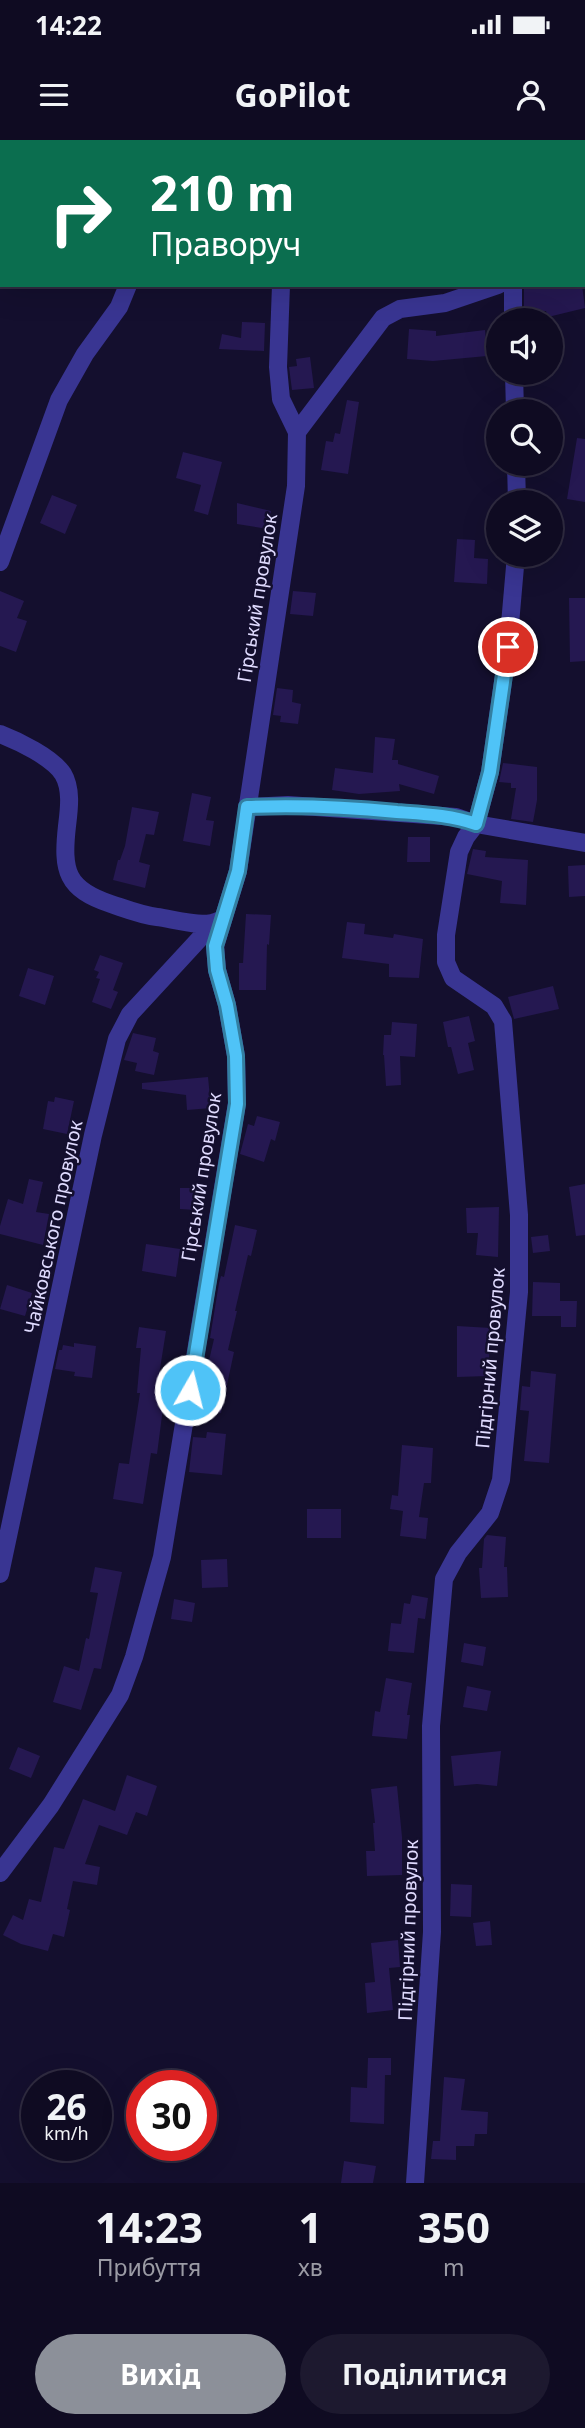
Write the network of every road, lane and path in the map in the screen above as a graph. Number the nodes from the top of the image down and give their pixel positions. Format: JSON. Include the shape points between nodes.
{"nodes":[{"id":1,"x":127,"y":287,"type":"edge"},
{"id":2,"x":281,"y":287,"type":"edge"},
{"id":3,"x":492,"y":287,"type":"edge"},
{"id":4,"x":513,"y":287,"type":"edge"},
{"id":5,"x":513,"y":308,"type":"edge"},
{"id":6,"x":297,"y":432,"type":"junction"},
{"id":7,"x":0,"y":562,"type":"edge"},
{"id":8,"x":515,"y":567,"type":"edge"},
{"id":9,"x":0,"y":734,"type":"edge"},
{"id":10,"x":247,"y":807,"type":"junction"},
{"id":11,"x":476,"y":824,"type":"junction"},
{"id":12,"x":585,"y":843,"type":"edge"},
{"id":13,"x":220,"y":920,"type":"junction"},
{"id":14,"x":0,"y":1574,"type":"edge"},
{"id":15,"x":0,"y":1873,"type":"edge"},
{"id":16,"x":415,"y":2183,"type":"edge"}],
"edges":[{"from":1,"to":7,"type":"street","via":[[59,400]]},
{"from":2,"to":6,"type":"street","name":"Гірський провулок","via":[[281,399]]},
{"from":3,"to":6,"type":"street","via":[[445,303],[400,309],[383,318]]},
{"from":4,"to":5,"type":"street"},
{"from":6,"to":10,"type":"street","name":"Гірський провулок","via":[[296,486]]},
{"from":8,"to":11,"type":"street","name":"Підгірний провулок","via":[[490,772]]},
{"from":9,"to":13,"type":"street","via":[[41,755],[62,773],[69,794],[65,852],[77,888],[142,915],[201,923]]},
{"from":10,"to":11,"type":"street","via":[[365,809],[456,817]]},
{"from":10,"to":13,"type":"street","name":"Гірський провулок","via":[[238,871]]},
{"from":11,"to":12,"type":"street"},
{"from":11,"to":16,"type":"street","name":"Підгірний провулок","via":[[459,852],[446,962],[453,978],[494,1006],[503,1021],[519,1215],[519,1292],[501,1480],[490,1513],[444,1579],[431,1727],[432,1932]]},
{"from":13,"to":14,"type":"street","name":"Чайковського провулок","via":[[130,1014],[117,1039]]},
{"from":13,"to":15,"type":"street","name":"Гірський провулок","via":[[217,970],[236,1056],[237,1104],[162,1558],[120,1695],[51,1805]]}]}
